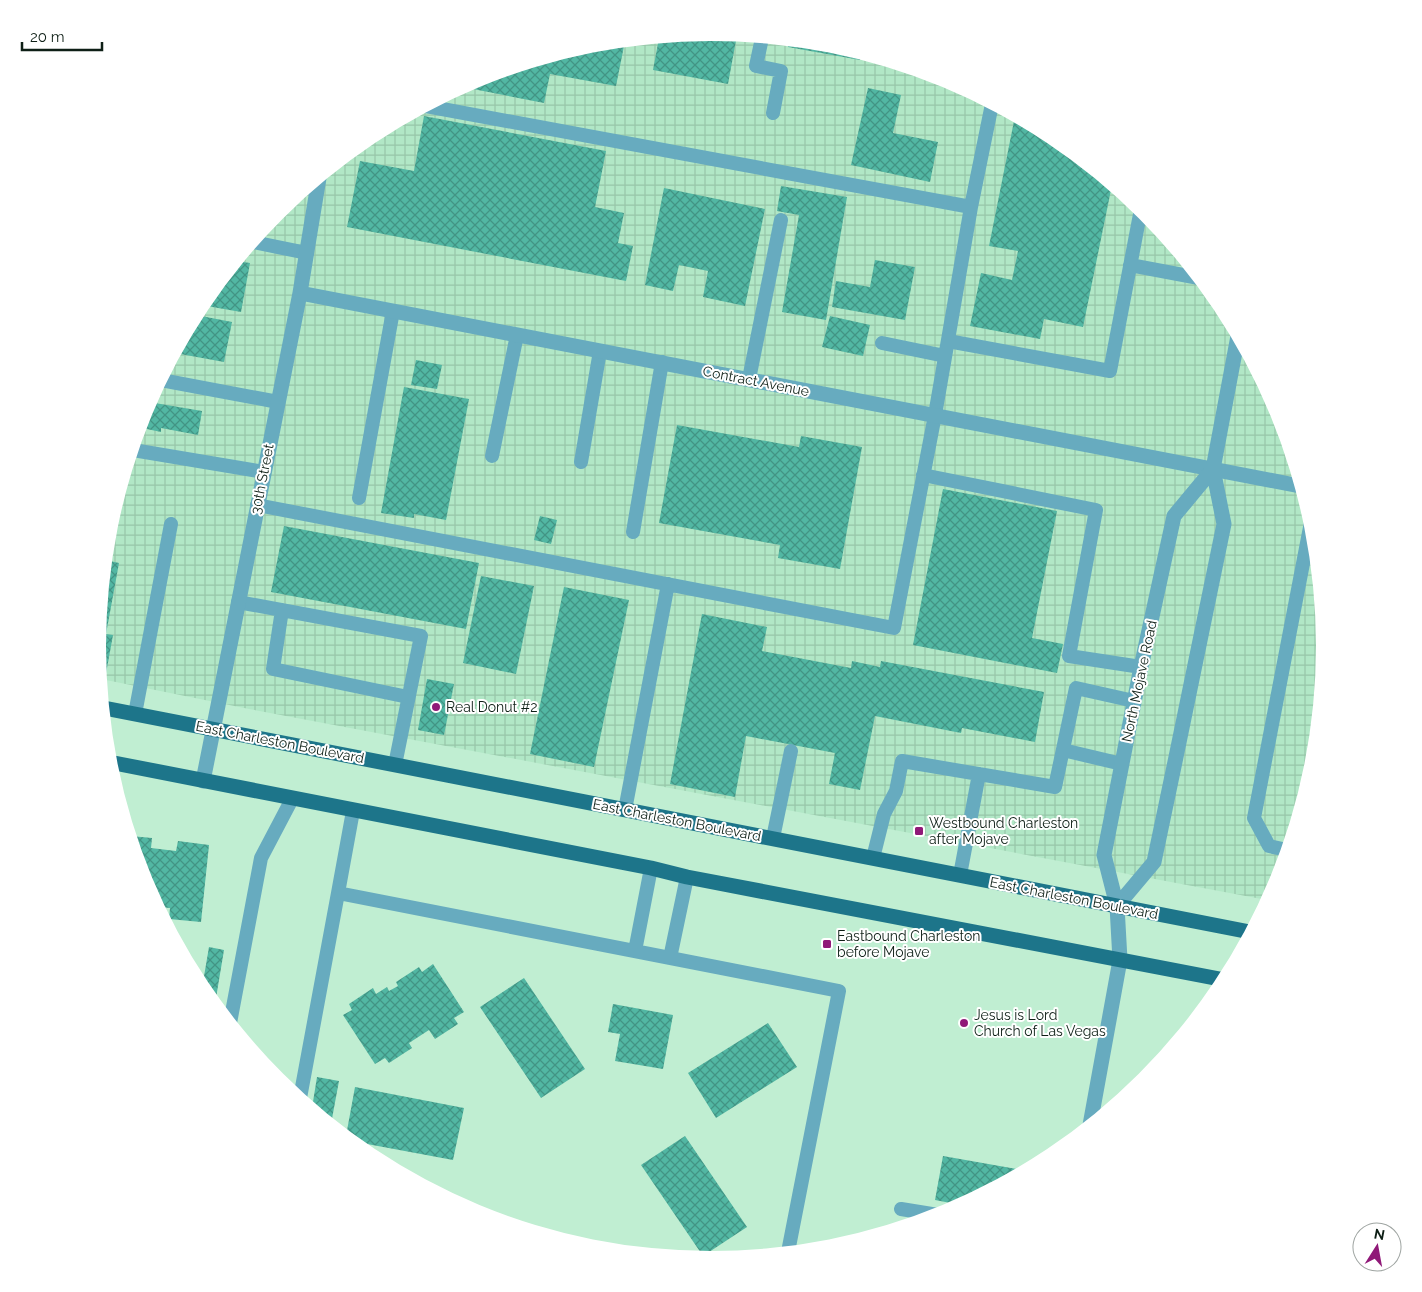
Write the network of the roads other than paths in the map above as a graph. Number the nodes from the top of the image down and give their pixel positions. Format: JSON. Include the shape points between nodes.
{"nodes":[{"id":1,"x":761,"y":44,"type":"edge"},
{"id":2,"x":436,"y":108,"type":"edge"},
{"id":3,"x":991,"y":111,"type":"edge"},
{"id":4,"x":773,"y":113,"type":"dead end"},
{"id":5,"x":319,"y":186,"type":"edge"},
{"id":6,"x":971,"y":207,"type":"junction"},
{"id":7,"x":1139,"y":218,"type":"edge"},
{"id":8,"x":781,"y":220,"type":"dead end"},
{"id":9,"x":259,"y":243,"type":"edge"},
{"id":10,"x":306,"y":253,"type":"junction"},
{"id":11,"x":1130,"y":265,"type":"junction"},
{"id":12,"x":1190,"y":276,"type":"edge"},
{"id":13,"x":300,"y":293,"type":"junction"},
{"id":14,"x":393,"y":311,"type":"junction"},
{"id":15,"x":517,"y":335,"type":"junction"},
{"id":16,"x":948,"y":341,"type":"junction"},
{"id":17,"x":882,"y":343,"type":"dead end"},
{"id":18,"x":1236,"y":346,"type":"edge"},
{"id":19,"x":600,"y":351,"type":"junction"},
{"id":20,"x":945,"y":356,"type":"junction"},
{"id":21,"x":662,"y":362,"type":"junction"},
{"id":22,"x":749,"y":379,"type":"junction"},
{"id":23,"x":168,"y":381,"type":"edge"},
{"id":24,"x":278,"y":402,"type":"junction"},
{"id":25,"x":934,"y":415,"type":"junction"},
{"id":26,"x":138,"y":451,"type":"edge"},
{"id":27,"x":492,"y":456,"type":"dead end"},
{"id":28,"x":580,"y":462,"type":"dead end"},
{"id":29,"x":1213,"y":469,"type":"junction"},
{"id":30,"x":264,"y":472,"type":"junction"},
{"id":31,"x":923,"y":475,"type":"junction"},
{"id":32,"x":1294,"y":485,"type":"edge"},
{"id":33,"x":359,"y":498,"type":"dead end"},
{"id":34,"x":257,"y":505,"type":"junction"},
{"id":35,"x":171,"y":524,"type":"dead end"},
{"id":36,"x":633,"y":532,"type":"dead end"},
{"id":37,"x":1307,"y":544,"type":"edge"},
{"id":38,"x":668,"y":584,"type":"junction"},
{"id":39,"x":238,"y":602,"type":"junction"},
{"id":40,"x":282,"y":610,"type":"junction"},
{"id":41,"x":1141,"y":668,"type":"junction"},
{"id":42,"x":408,"y":698,"type":"junction"},
{"id":43,"x":1134,"y":701,"type":"junction"},
{"id":44,"x":110,"y":709,"type":"edge"},
{"id":45,"x":135,"y":714,"type":"junction"},
{"id":46,"x":212,"y":729,"type":"junction"},
{"id":47,"x":1063,"y":750,"type":"junction"},
{"id":48,"x":791,"y":751,"type":"dead end"},
{"id":49,"x":118,"y":764,"type":"edge"},
{"id":50,"x":395,"y":764,"type":"junction"},
{"id":51,"x":1122,"y":764,"type":"junction"},
{"id":52,"x":979,"y":774,"type":"junction"},
{"id":53,"x":203,"y":781,"type":"junction"},
{"id":54,"x":292,"y":799,"type":"junction"},
{"id":55,"x":354,"y":810,"type":"junction"},
{"id":56,"x":625,"y":810,"type":"junction"},
{"id":57,"x":773,"y":838,"type":"junction"},
{"id":58,"x":1281,"y":849,"type":"edge"},
{"id":59,"x":873,"y":858,"type":"junction"},
{"id":60,"x":651,"y":868,"type":"junction"},
{"id":61,"x":960,"y":875,"type":"junction"},
{"id":62,"x":687,"y":877,"type":"junction"},
{"id":63,"x":338,"y":893,"type":"junction"},
{"id":64,"x":1116,"y":906,"type":"junction"},
{"id":65,"x":1244,"y":931,"type":"edge"},
{"id":66,"x":635,"y":951,"type":"junction"},
{"id":67,"x":670,"y":958,"type":"junction"},
{"id":68,"x":1120,"y":960,"type":"junction"},
{"id":69,"x":1216,"y":978,"type":"edge"},
{"id":70,"x":232,"y":1015,"type":"edge"},
{"id":71,"x":301,"y":1091,"type":"edge"},
{"id":72,"x":1092,"y":1116,"type":"edge"},
{"id":73,"x":901,"y":1208,"type":"dead end"},
{"id":74,"x":923,"y":1212,"type":"edge"},
{"id":75,"x":789,"y":1246,"type":"edge"}],
"edges":[{"from":1,"to":4,"type":"lane","via":[[756,66],[781,71]]},
{"from":2,"to":6,"type":"lane"},
{"from":3,"to":6,"type":"lane"},
{"from":5,"to":10,"type":"street","name":"30th Street"},
{"from":6,"to":16,"type":"lane"},
{"from":7,"to":11,"type":"lane"},
{"from":8,"to":22,"type":"lane"},
{"from":9,"to":10,"type":"lane"},
{"from":10,"to":13,"type":"street","name":"30th Street"},
{"from":11,"to":12,"type":"lane"},
{"from":11,"to":16,"type":"lane","via":[[1110,371]]},
{"from":13,"to":14,"type":"street","name":"Contract Avenue"},
{"from":13,"to":24,"type":"street","name":"30th Street"},
{"from":14,"to":15,"type":"street","name":"Contract Avenue"},
{"from":14,"to":33,"type":"lane"},
{"from":15,"to":19,"type":"street","name":"Contract Avenue"},
{"from":15,"to":27,"type":"lane"},
{"from":16,"to":20,"type":"lane"},
{"from":17,"to":20,"type":"lane"},
{"from":18,"to":29,"type":"street","name":"North Mojave Road"},
{"from":19,"to":21,"type":"street","name":"Contract Avenue"},
{"from":19,"to":28,"type":"lane"},
{"from":20,"to":25,"type":"lane"},
{"from":21,"to":22,"type":"street","name":"Contract Avenue"},
{"from":21,"to":36,"type":"lane"},
{"from":22,"to":25,"type":"street","name":"Contract Avenue"},
{"from":23,"to":24,"type":"lane"},
{"from":24,"to":30,"type":"street","name":"30th Street"},
{"from":25,"to":29,"type":"street","name":"Contract Avenue"},
{"from":25,"to":31,"type":"lane"},
{"from":26,"to":30,"type":"lane"},
{"from":29,"to":32,"type":"street","name":"Contract Avenue"},
{"from":29,"to":41,"type":"street","name":"North Mojave Road","via":[[1174,516]]},
{"from":29,"to":64,"type":"street","name":"North Mojave Road","via":[[1224,524],[1154,862]]},
{"from":30,"to":34,"type":"street","name":"30th Street"},
{"from":31,"to":38,"type":"lane","via":[[894,628]]},
{"from":31,"to":41,"type":"lane","via":[[1096,510],[1069,656]]},
{"from":34,"to":38,"type":"lane"},
{"from":34,"to":39,"type":"street","name":"30th Street"},
{"from":35,"to":45,"type":"lane"},
{"from":37,"to":58,"type":"lane","via":[[1254,818],[1269,846]]},
{"from":38,"to":56,"type":"lane"},
{"from":39,"to":40,"type":"lane"},
{"from":39,"to":46,"type":"street","name":"30th Street"},
{"from":40,"to":42,"type":"lane","via":[[273,669]]},
{"from":40,"to":42,"type":"lane","via":[[420,636]]},
{"from":41,"to":43,"type":"street","name":"North Mojave Road"},
{"from":42,"to":50,"type":"lane"},
{"from":43,"to":47,"type":"lane","via":[[1076,688]]},
{"from":43,"to":51,"type":"street","name":"North Mojave Road"},
{"from":44,"to":45,"type":"main road","name":"East Charleston Boulevard"},
{"from":45,"to":46,"type":"main road","name":"East Charleston Boulevard"},
{"from":46,"to":50,"type":"main road","name":"East Charleston Boulevard"},
{"from":46,"to":53,"type":"street","name":"30th Street"},
{"from":47,"to":51,"type":"lane"},
{"from":47,"to":52,"type":"lane","via":[[1055,787]]},
{"from":48,"to":57,"type":"lane"},
{"from":49,"to":53,"type":"main road"},
{"from":50,"to":56,"type":"main road","name":"East Charleston Boulevard"},
{"from":51,"to":64,"type":"street","name":"North Mojave Road","via":[[1104,854]]},
{"from":52,"to":59,"type":"lane","via":[[902,761],[896,792],[884,814]]},
{"from":52,"to":61,"type":"lane"},
{"from":53,"to":54,"type":"main road"},
{"from":54,"to":55,"type":"main road"},
{"from":54,"to":70,"type":"lane","via":[[261,858]]},
{"from":55,"to":60,"type":"main road"},
{"from":55,"to":63,"type":"lane"},
{"from":56,"to":57,"type":"main road","name":"East Charleston Boulevard"},
{"from":57,"to":59,"type":"main road","name":"East Charleston Boulevard"},
{"from":59,"to":61,"type":"main road","name":"East Charleston Boulevard"},
{"from":60,"to":62,"type":"main road"},
{"from":60,"to":66,"type":"lane"},
{"from":61,"to":64,"type":"main road","name":"East Charleston Boulevard"},
{"from":62,"to":67,"type":"lane"},
{"from":62,"to":68,"type":"main road"},
{"from":63,"to":66,"type":"lane"},
{"from":63,"to":71,"type":"lane"},
{"from":64,"to":65,"type":"main road","name":"East Charleston Boulevard"},
{"from":64,"to":68,"type":"street","name":"North Mojave Road"},
{"from":66,"to":67,"type":"lane"},
{"from":67,"to":75,"type":"lane","via":[[839,991]]},
{"from":68,"to":69,"type":"main road"},
{"from":68,"to":72,"type":"street","name":"North Mojave Road"},
{"from":73,"to":74,"type":"lane"}]}
